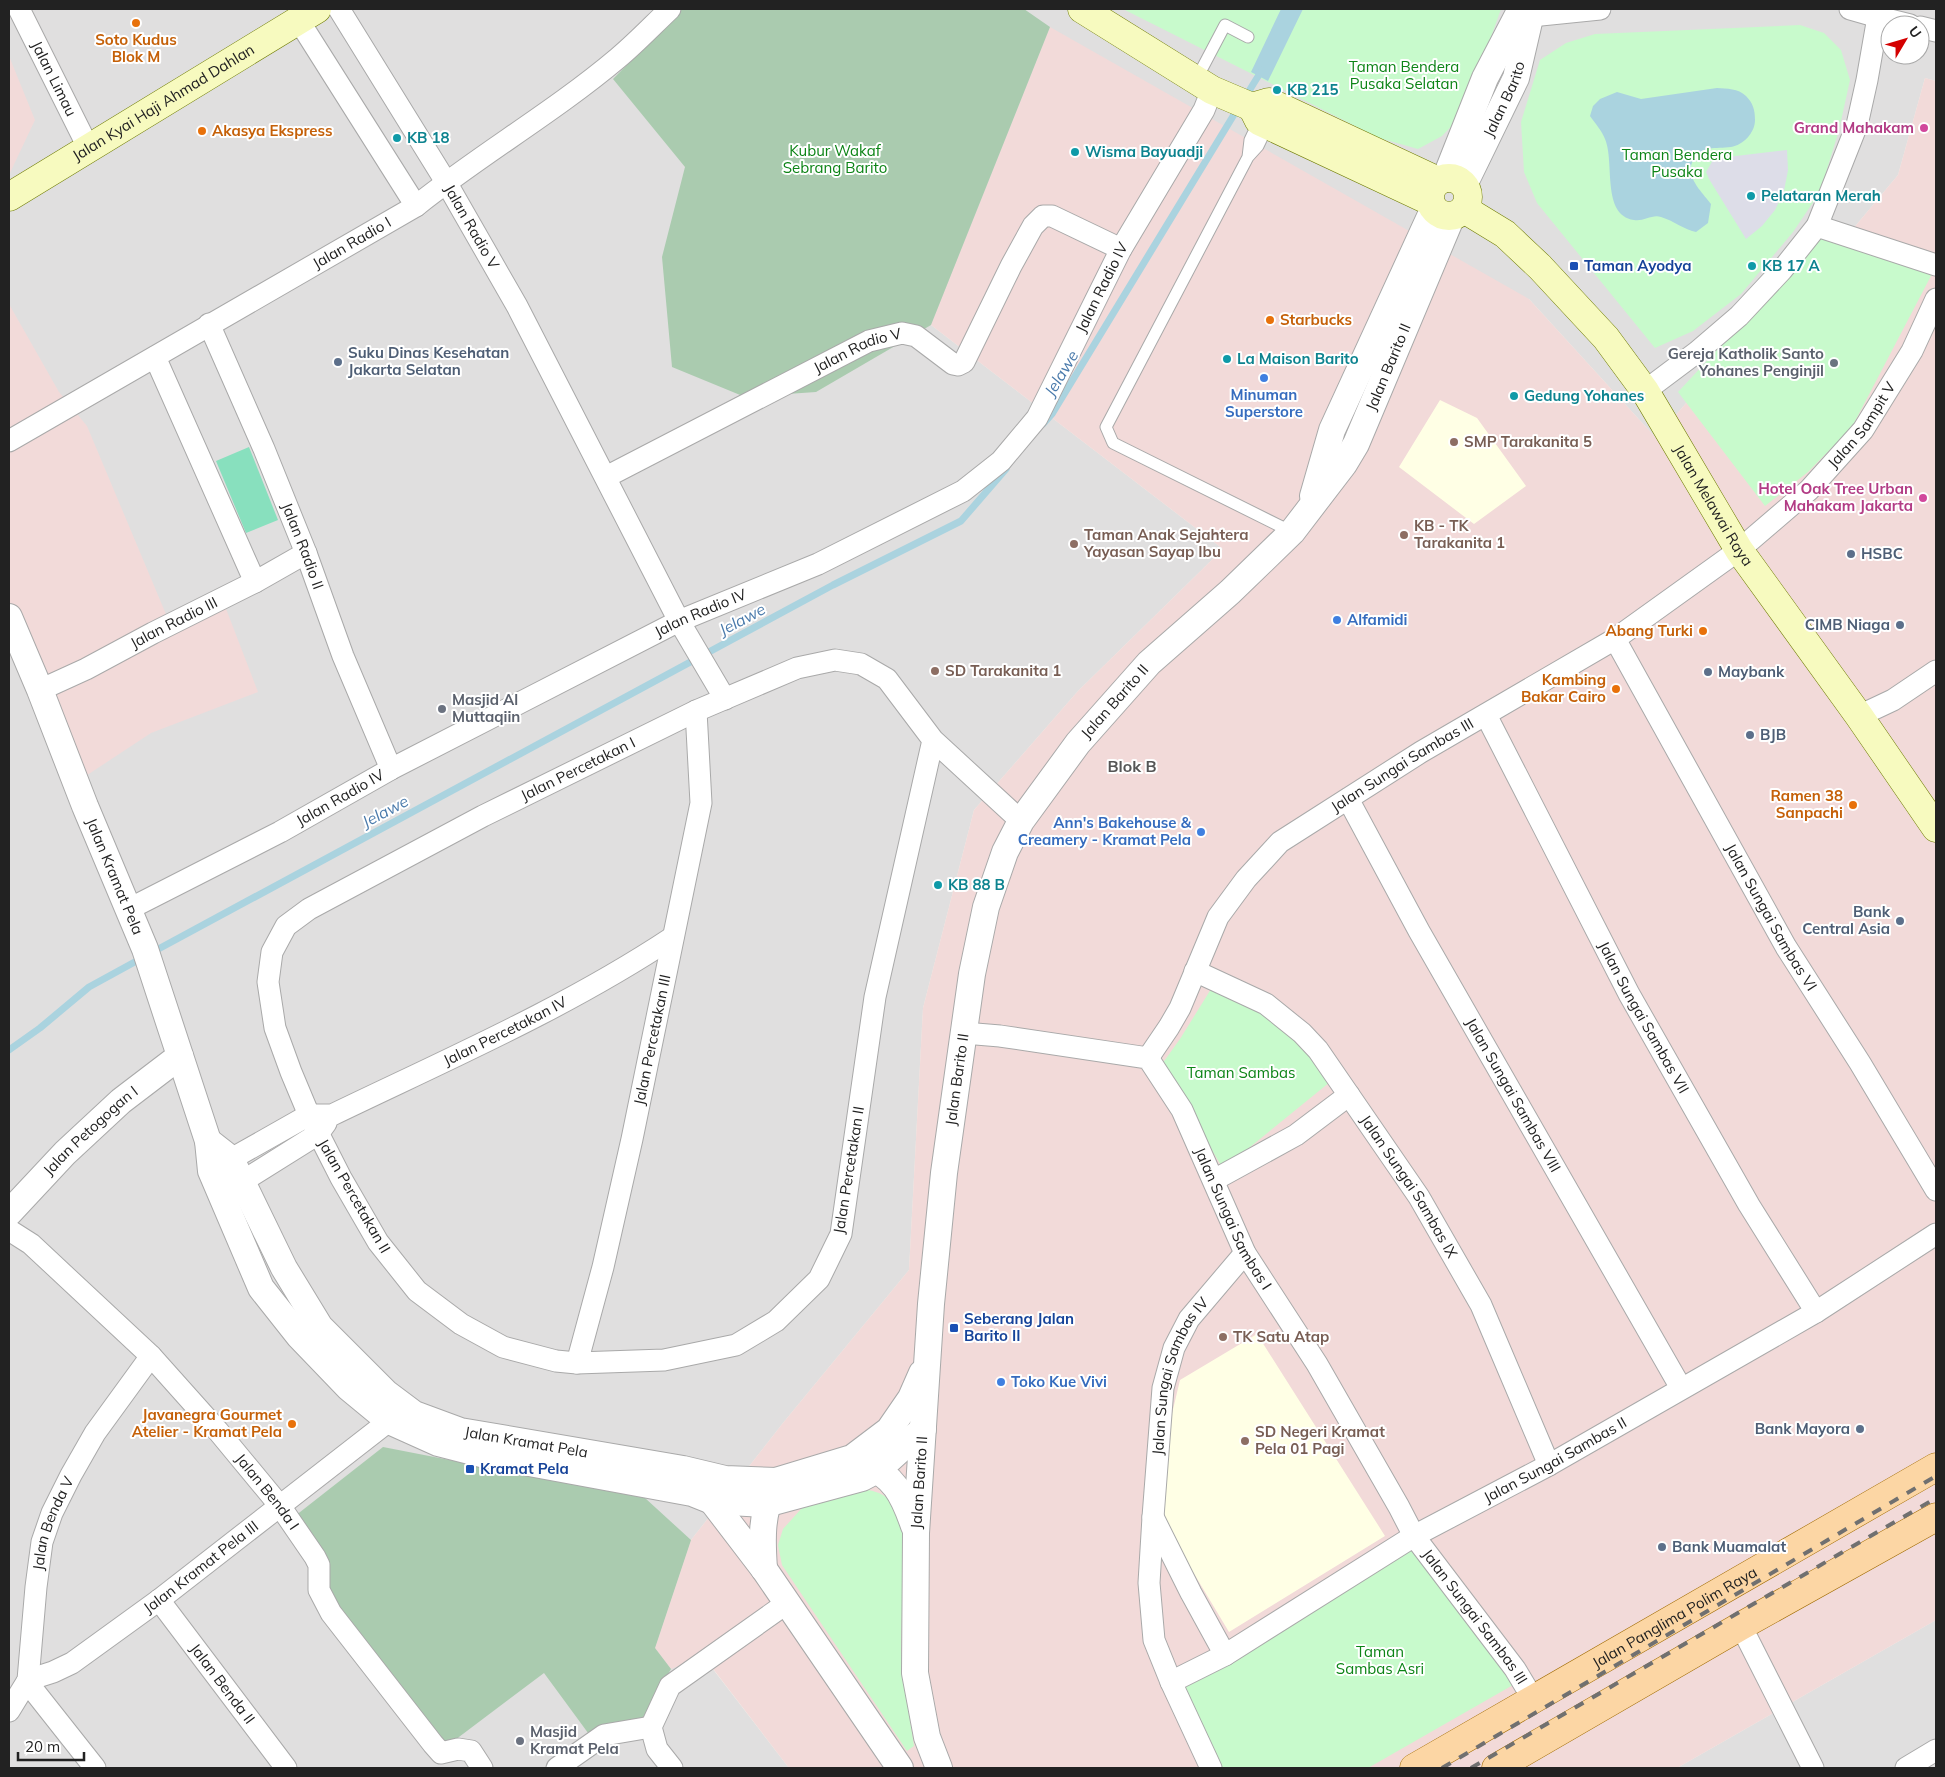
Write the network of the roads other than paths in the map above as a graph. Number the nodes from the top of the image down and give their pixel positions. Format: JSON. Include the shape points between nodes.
{"nodes":[{"id":1,"x":19,"y":9,"type":"edge"},
{"id":2,"x":339,"y":9,"type":"edge"},
{"id":3,"x":670,"y":9,"type":"edge"},
{"id":4,"x":1082,"y":9,"type":"edge"},
{"id":5,"x":1600,"y":9,"type":"edge"},
{"id":6,"x":1850,"y":9,"type":"edge"},
{"id":7,"x":1523,"y":11,"type":"edge"},
{"id":8,"x":308,"y":15,"type":"edge"},
{"id":9,"x":1878,"y":17,"type":"joint"},
{"id":10,"x":1248,"y":37,"type":"dead end"},
{"id":11,"x":1246,"y":104,"type":"junction"},
{"id":12,"x":88,"y":147,"type":"junction"},
{"id":13,"x":446,"y":182,"type":"junction"},
{"id":14,"x":9,"y":196,"type":"edge"},
{"id":15,"x":1447,"y":197,"type":"junction"},
{"id":16,"x":416,"y":206,"type":"junction"},
{"id":17,"x":1817,"y":226,"type":"junction"},
{"id":18,"x":1121,"y":249,"type":"junction"},
{"id":19,"x":1936,"y":265,"type":"edge"},
{"id":20,"x":1936,"y":299,"type":"edge"},
{"id":21,"x":209,"y":324,"type":"junction"},
{"id":22,"x":155,"y":357,"type":"junction"},
{"id":23,"x":1644,"y":391,"type":"junction"},
{"id":24,"x":9,"y":441,"type":"edge"},
{"id":25,"x":606,"y":477,"type":"junction"},
{"id":26,"x":1292,"y":532,"type":"junction"},
{"id":27,"x":1739,"y":550,"type":"junction"},
{"id":28,"x":306,"y":554,"type":"junction"},
{"id":29,"x":256,"y":582,"type":"junction"},
{"id":30,"x":9,"y":617,"type":"edge"},
{"id":31,"x":683,"y":628,"type":"junction"},
{"id":32,"x":1615,"y":640,"type":"junction"},
{"id":33,"x":1936,"y":671,"type":"edge"},
{"id":34,"x":40,"y":690,"type":"junction"},
{"id":35,"x":725,"y":699,"type":"junction"},
{"id":36,"x":696,"y":711,"type":"junction"},
{"id":37,"x":1486,"y":715,"type":"junction"},
{"id":38,"x":1859,"y":716,"type":"junction"},
{"id":39,"x":933,"y":740,"type":"junction"},
{"id":40,"x":391,"y":769,"type":"junction"},
{"id":41,"x":1348,"y":800,"type":"junction"},
{"id":42,"x":1021,"y":821,"type":"junction"},
{"id":43,"x":1936,"y":828,"type":"edge"},
{"id":44,"x":127,"y":910,"type":"junction"},
{"id":45,"x":673,"y":937,"type":"junction"},
{"id":46,"x":1196,"y":971,"type":"junction"},
{"id":47,"x":964,"y":1033,"type":"junction"},
{"id":48,"x":180,"y":1056,"type":"junction"},
{"id":49,"x":1148,"y":1058,"type":"junction"},
{"id":50,"x":1348,"y":1095,"type":"junction"},
{"id":51,"x":309,"y":1115,"type":"junction"},
{"id":52,"x":332,"y":1115,"type":"junction"},
{"id":53,"x":318,"y":1134,"type":"junction"},
{"id":54,"x":228,"y":1170,"type":"junction"},
{"id":55,"x":1214,"y":1180,"type":"junction"},
{"id":56,"x":1936,"y":1190,"type":"edge"},
{"id":57,"x":9,"y":1213,"type":"edge"},
{"id":58,"x":9,"y":1230,"type":"edge"},
{"id":59,"x":1936,"y":1234,"type":"edge"},
{"id":60,"x":1245,"y":1253,"type":"junction"},
{"id":61,"x":1816,"y":1312,"type":"junction"},
{"id":62,"x":151,"y":1356,"type":"junction"},
{"id":63,"x":929,"y":1357,"type":"junction"},
{"id":64,"x":577,"y":1363,"type":"junction"},
{"id":65,"x":1681,"y":1388,"type":"junction"},
{"id":66,"x":389,"y":1421,"type":"junction"},
{"id":67,"x":924,"y":1429,"type":"junction"},
{"id":68,"x":852,"y":1458,"type":"junction"},
{"id":69,"x":1549,"y":1465,"type":"junction"},
{"id":70,"x":1936,"y":1467,"type":"edge"},
{"id":71,"x":878,"y":1469,"type":"junction"},
{"id":72,"x":771,"y":1493,"type":"junction"},
{"id":73,"x":712,"y":1500,"type":"junction"},
{"id":74,"x":280,"y":1506,"type":"junction"},
{"id":75,"x":1153,"y":1517,"type":"junction"},
{"id":76,"x":1936,"y":1517,"type":"edge"},
{"id":77,"x":916,"y":1533,"type":"junction"},
{"id":78,"x":1414,"y":1536,"type":"junction"},
{"id":79,"x":764,"y":1569,"type":"junction"},
{"id":80,"x":159,"y":1600,"type":"junction"},
{"id":81,"x":787,"y":1603,"type":"junction"},
{"id":82,"x":1741,"y":1626,"type":"junction"},
{"id":83,"x":1225,"y":1654,"type":"junction"},
{"id":84,"x":27,"y":1681,"type":"junction"},
{"id":85,"x":1171,"y":1682,"type":"junction"},
{"id":86,"x":1533,"y":1699,"type":"junction"},
{"id":87,"x":9,"y":1711,"type":"edge"},
{"id":88,"x":651,"y":1728,"type":"junction"},
{"id":89,"x":1936,"y":1750,"type":"edge"},
{"id":90,"x":95,"y":1768,"type":"edge"},
{"id":91,"x":286,"y":1768,"type":"edge"},
{"id":92,"x":482,"y":1768,"type":"edge"},
{"id":93,"x":557,"y":1768,"type":"edge"},
{"id":94,"x":672,"y":1768,"type":"edge"},
{"id":95,"x":900,"y":1768,"type":"edge"},
{"id":96,"x":939,"y":1768,"type":"edge"},
{"id":97,"x":1211,"y":1768,"type":"edge"},
{"id":98,"x":1414,"y":1768,"type":"edge"},
{"id":99,"x":1496,"y":1768,"type":"edge"},
{"id":100,"x":1813,"y":1768,"type":"edge"},
{"id":101,"x":1906,"y":1768,"type":"edge"}],
"edges":[{"from":1,"to":12,"type":"street","name":"Jalan Limau"},
{"from":2,"to":13,"type":"street","name":"Jalan Radio V"},
{"from":3,"to":13,"type":"street","name":"Jalan Radio I","via":[[617,58]]},
{"from":4,"to":11,"type":"main road","name":"Jalan Melawai Raya"},
{"from":5,"to":7,"type":"street"},
{"from":6,"to":9,"type":"street"},
{"from":7,"to":15,"type":"street","name":"Jalan Barito","via":[[1516,78]]},
{"from":8,"to":12,"type":"main road","name":"Jalan Kyai Haji Ahmad Dahlan"},
{"from":8,"to":16,"type":"street"},
{"from":9,"to":17,"type":"street","via":[[1857,125]]},
{"from":10,"to":11,"type":"lane","via":[[1225,25]]},
{"from":11,"to":15,"type":"main road","name":"Jalan Melawai Raya"},
{"from":11,"to":18,"type":"street","name":"Jalan Radio IV","via":[[1204,110]]},
{"from":11,"to":26,"type":"lane","via":[[1258,146],[1248,157],[1106,427],[1113,443]]},
{"from":12,"to":14,"type":"main road","name":"Jalan Kyai Haji Ahmad Dahlan"},
{"from":13,"to":16,"type":"street","name":"Jalan Radio I"},
{"from":13,"to":25,"type":"street","name":"Jalan Radio V","via":[[517,306]]},
{"from":15,"to":23,"type":"main road","name":"Jalan Melawai Raya","via":[[1505,234],[1540,267],[1606,338]]},
{"from":15,"to":26,"type":"street","name":"Jalan Barito II","via":[[1332,430],[1310,508]]},
{"from":16,"to":21,"type":"street","name":"Jalan Radio I"},
{"from":17,"to":19,"type":"street"},
{"from":17,"to":23,"type":"street","via":[[1739,316]]},
{"from":18,"to":25,"type":"street","name":"Jalan Radio V","via":[[1052,216],[1043,216],[1033,226],[1011,266],[964,362],[953,364],[916,336],[902,333],[869,341]]},
{"from":18,"to":31,"type":"street","name":"Jalan Radio IV","via":[[1037,418],[1001,461],[963,491]]},
{"from":20,"to":27,"type":"street","name":"Jalan Sampit V","via":[[1912,351],[1863,430],[1809,490]]},
{"from":21,"to":22,"type":"street","name":"Jalan Radio I"},
{"from":21,"to":28,"type":"street","name":"Jalan Radio II"},
{"from":22,"to":24,"type":"street","name":"Jalan Radio I"},
{"from":22,"to":29,"type":"street"},
{"from":23,"to":27,"type":"main road","name":"Jalan Melawai Raya"},
{"from":25,"to":31,"type":"street","name":"Jalan Radio V"},
{"from":26,"to":42,"type":"street","name":"Jalan Barito II","via":[[1149,663],[1078,743]]},
{"from":27,"to":32,"type":"street","name":"Jalan Sungai Sambas III"},
{"from":27,"to":38,"type":"main road","name":"Jalan Melawai Raya"},
{"from":28,"to":29,"type":"street","name":"Jalan Radio III"},
{"from":28,"to":40,"type":"street","name":"Jalan Radio II","via":[[343,656]]},
{"from":29,"to":34,"type":"street","name":"Jalan Radio III","via":[[86,670]]},
{"from":30,"to":34,"type":"street","name":"Jalan Kramat Pela"},
{"from":31,"to":35,"type":"street","name":"Jalan Radio V"},
{"from":31,"to":40,"type":"street","name":"Jalan Radio IV"},
{"from":32,"to":37,"type":"street","name":"Jalan Sungai Sambas III"},
{"from":32,"to":56,"type":"street","name":"Jalan Sungai Sambas VI","via":[[1786,947]]},
{"from":33,"to":38,"type":"street","via":[[1893,700]]},
{"from":34,"to":44,"type":"street","name":"Jalan Kramat Pela"},
{"from":35,"to":36,"type":"street","name":"Jalan Percetakan I"},
{"from":35,"to":39,"type":"street","name":"Jalan Percetakan I","via":[[797,668],[835,660],[861,664],[887,679]]},
{"from":36,"to":45,"type":"street","name":"Jalan Percetakan III","via":[[701,803]]},
{"from":36,"to":51,"type":"street","name":"Jalan Percetakan I","via":[[483,816],[309,909],[286,926],[272,952],[268,982],[276,1028]]},
{"from":37,"to":41,"type":"street","name":"Jalan Sungai Sambas III","via":[[1421,752]]},
{"from":37,"to":61,"type":"street","name":"Jalan Sungai Sambas VII","via":[[1629,994],[1749,1204]]},
{"from":38,"to":43,"type":"main road","name":"Jalan Melawai Raya"},
{"from":39,"to":42,"type":"street","name":"Jalan Percetakan I"},
{"from":39,"to":64,"type":"street","name":"Jalan Percetakan II","via":[[875,997],[841,1234],[819,1279],[776,1321],[736,1345],[664,1360]]},
{"from":40,"to":44,"type":"street","name":"Jalan Radio IV","via":[[280,832]]},
{"from":41,"to":46,"type":"street","name":"Jalan Sungai Sambas III","via":[[1280,842],[1246,879],[1218,917]]},
{"from":41,"to":65,"type":"street","name":"Jalan Sungai Sambas VIII","via":[[1419,931]]},
{"from":42,"to":47,"type":"street","name":"Jalan Barito II","via":[[1005,852],[986,907]]},
{"from":44,"to":48,"type":"street","name":"Jalan Kramat Pela","via":[[149,960]]},
{"from":45,"to":52,"type":"street","name":"Jalan Percetakan IV","via":[[575,997]]},
{"from":45,"to":64,"type":"street","name":"Jalan Percetakan III","via":[[623,1176]]},
{"from":46,"to":49,"type":"street","name":"Jalan Sungai Sambas III","via":[[1176,1014]]},
{"from":46,"to":50,"type":"street","name":"Jalan Sungai Sambas IX","via":[[1266,1004],[1302,1033],[1318,1050]]},
{"from":47,"to":49,"type":"street"},
{"from":47,"to":63,"type":"street","name":"Jalan Barito II","via":[[944,1173]]},
{"from":48,"to":54,"type":"street","name":"Jalan Kramat Pela","via":[[208,1141]]},
{"from":48,"to":57,"type":"street","name":"Jalan Petogogan I","via":[[121,1101]]},
{"from":49,"to":55,"type":"street","name":"Jalan Sungai Sambas I","via":[[1182,1110]]},
{"from":50,"to":55,"type":"street","via":[[1296,1134]]},
{"from":50,"to":69,"type":"street","name":"Jalan Sungai Sambas IX","via":[[1419,1197],[1481,1305]]},
{"from":51,"to":52,"type":"street","name":"Jalan Percetakan IV"},
{"from":51,"to":53,"type":"street","name":"Jalan Percetakan II"},
{"from":51,"to":54,"type":"street","name":"Jalan Percetakan IV"},
{"from":52,"to":53,"type":"street","name":"Jalan Percetakan IV"},
{"from":53,"to":54,"type":"street","name":"Jalan Percetakan IV"},
{"from":53,"to":64,"type":"street","name":"Jalan Percetakan II","via":[[378,1242],[417,1291],[461,1324],[503,1347]]},
{"from":54,"to":66,"type":"street","name":"Jalan Kramat Pela","via":[[261,1288],[299,1336],[349,1388]]},
{"from":54,"to":72,"type":"street","name":"Jalan Kramat Pela","via":[[320,1327],[386,1393],[414,1414],[460,1431],[683,1469]]},
{"from":55,"to":60,"type":"street","name":"Jalan Sungai Sambas I"},
{"from":58,"to":62,"type":"street","name":"Jalan Benda I","via":[[30,1244]]},
{"from":59,"to":61,"type":"street","name":"Jalan Sungai Sambas II"},
{"from":60,"to":75,"type":"street","name":"Jalan Sungai Sambas IV","via":[[1189,1319],[1174,1348],[1163,1388]]},
{"from":60,"to":78,"type":"street","name":"Jalan Sungai Sambas I","via":[[1317,1364]]},
{"from":61,"to":65,"type":"street","name":"Jalan Sungai Sambas II"},
{"from":62,"to":74,"type":"street","name":"Jalan Benda I"},
{"from":62,"to":84,"type":"street","name":"Jalan Benda V","via":[[95,1433],[52,1513],[42,1542]]},
{"from":63,"to":67,"type":"street","name":"Jalan Barito II"},
{"from":63,"to":68,"type":"street","name":"Jalan Kramat Pela","via":[[911,1398],[889,1430]]},
{"from":65,"to":69,"type":"street","name":"Jalan Sungai Sambas II"},
{"from":66,"to":73,"type":"street","name":"Jalan Kramat Pela","via":[[438,1444],[692,1493]]},
{"from":66,"to":74,"type":"street","name":"Jalan Kramat Pela III"},
{"from":67,"to":71,"type":"street","name":"Jalan Kramat Pela"},
{"from":67,"to":77,"type":"street","name":"Jalan Barito II"},
{"from":68,"to":71,"type":"street"},
{"from":68,"to":72,"type":"street","name":"Jalan Kramat Pela"},
{"from":69,"to":78,"type":"street","name":"Jalan Sungai Sambas II"},
{"from":70,"to":86,"type":"main road","name":"Jalan Panglima Polim Raya"},
{"from":71,"to":72,"type":"street","name":"Jalan Kramat Pela","via":[[862,1478]]},
{"from":71,"to":77,"type":"street","via":[[893,1482],[906,1502]]},
{"from":72,"to":73,"type":"street","name":"Jalan Kramat Pela"},
{"from":72,"to":79,"type":"street","via":[[762,1540]]},
{"from":73,"to":79,"type":"street"},
{"from":74,"to":80,"type":"street","name":"Jalan Kramat Pela III"},
{"from":74,"to":92,"type":"street","name":"Jalan Benda I","via":[[319,1565],[319,1590],[331,1613],[441,1753],[458,1749],[471,1751]]},
{"from":75,"to":83,"type":"street"},
{"from":75,"to":85,"type":"street","name":"Jalan Sungai Sambas IV","via":[[1149,1583],[1154,1640]]},
{"from":76,"to":82,"type":"main road"},
{"from":77,"to":96,"type":"street","name":"Jalan Barito II","via":[[915,1673],[927,1737]]},
{"from":78,"to":83,"type":"street","name":"Jalan Sungai Sambas II"},
{"from":78,"to":86,"type":"street","name":"Jalan Sungai Sambas III","via":[[1515,1669]]},
{"from":79,"to":81,"type":"street"},
{"from":80,"to":84,"type":"street","name":"Jalan Kramat Pela III","via":[[72,1663]]},
{"from":80,"to":91,"type":"street","name":"Jalan Benda II"},
{"from":81,"to":88,"type":"street","via":[[670,1686]]},
{"from":81,"to":95,"type":"street"},
{"from":82,"to":99,"type":"main road"},
{"from":82,"to":100,"type":"street"},
{"from":83,"to":85,"type":"street","name":"Jalan Sungai Sambas II"},
{"from":84,"to":87,"type":"street","name":"Jalan Benda V"},
{"from":84,"to":90,"type":"street"},
{"from":85,"to":97,"type":"street","name":"Jalan Sungai Sambas IV"},
{"from":86,"to":98,"type":"main road","name":"Jalan Panglima Polim Raya"},
{"from":88,"to":93,"type":"street","via":[[604,1735]]},
{"from":88,"to":94,"type":"street","via":[[657,1749]]},
{"from":89,"to":101,"type":"street"}]}
